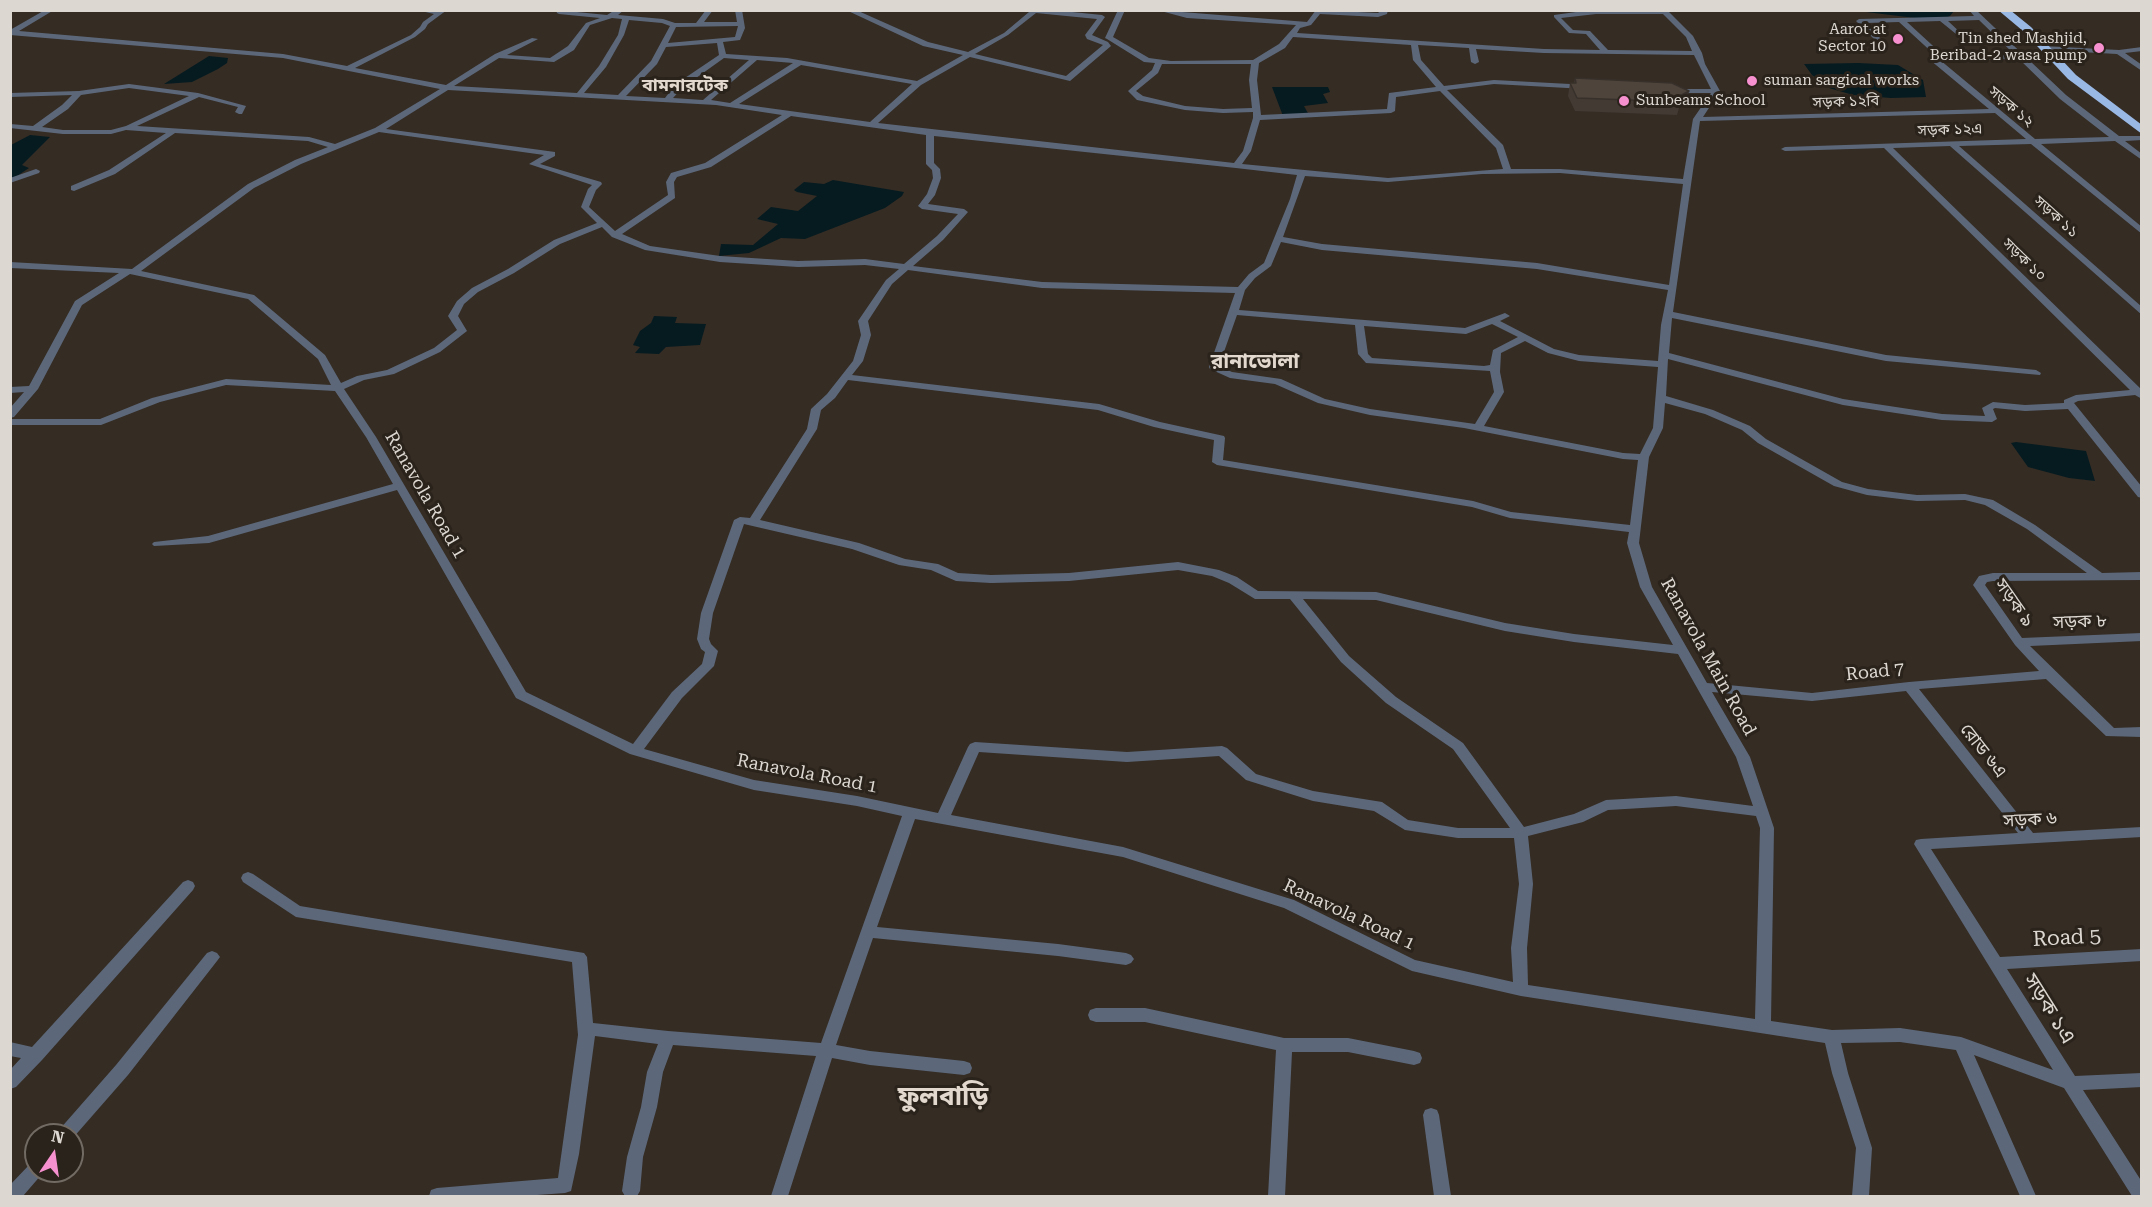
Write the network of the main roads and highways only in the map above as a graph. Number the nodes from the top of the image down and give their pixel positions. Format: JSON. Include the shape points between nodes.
{"nodes":[{"id":1,"x":2003,"y":10,"type":"edge"},
{"id":2,"x":2142,"y":132,"type":"edge"}],
"edges":[{"from":1,"to":2,"type":"highway","via":[[2027,29],[2072,77]]}]}
